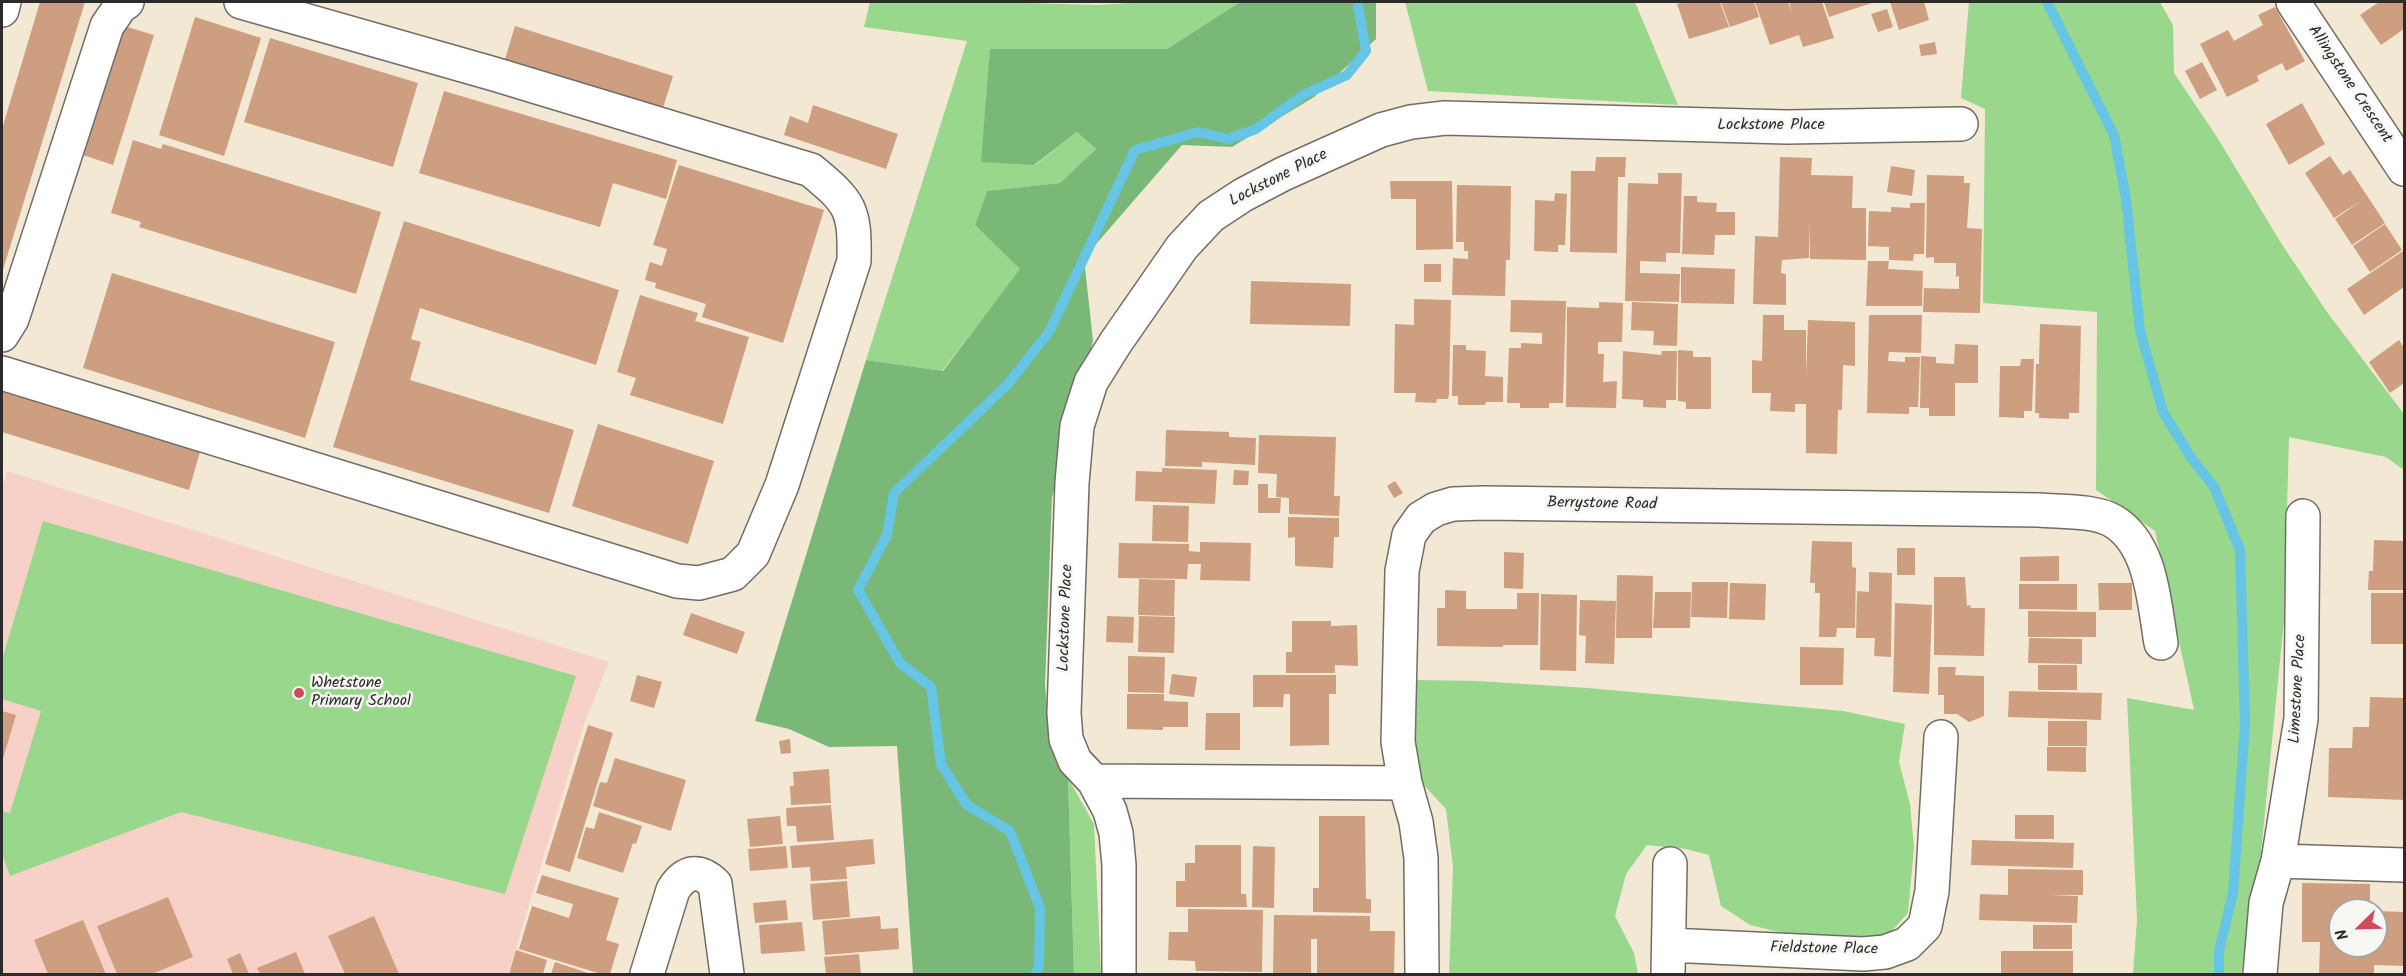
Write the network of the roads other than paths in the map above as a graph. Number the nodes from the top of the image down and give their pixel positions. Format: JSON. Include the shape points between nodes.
{"nodes":[{"id":1,"x":4,"y":2,"type":"edge"},
{"id":2,"x":127,"y":2,"type":"edge"},
{"id":3,"x":241,"y":2,"type":"edge"},
{"id":4,"x":2293,"y":2,"type":"edge"},
{"id":5,"x":2,"y":10,"type":"edge"},
{"id":6,"x":1961,"y":124,"type":"dead end"},
{"id":7,"x":2404,"y":169,"type":"edge"},
{"id":8,"x":2,"y":335,"type":"edge"},
{"id":9,"x":2,"y":373,"type":"edge"},
{"id":10,"x":2302,"y":516,"type":"dead end"},
{"id":11,"x":2161,"y":643,"type":"dead end"},
{"id":12,"x":1941,"y":737,"type":"dead end"},
{"id":13,"x":1094,"y":781,"type":"junction"},
{"id":14,"x":1405,"y":783,"type":"junction"},
{"id":15,"x":2278,"y":861,"type":"junction"},
{"id":16,"x":1670,"y":864,"type":"dead end"},
{"id":17,"x":2404,"y":865,"type":"edge"},
{"id":18,"x":1668,"y":960,"type":"edge"},
{"id":19,"x":647,"y":975,"type":"edge"},
{"id":20,"x":727,"y":975,"type":"edge"},
{"id":21,"x":1119,"y":975,"type":"edge"},
{"id":22,"x":1422,"y":975,"type":"edge"},
{"id":23,"x":2260,"y":975,"type":"edge"}],
"edges":[{"from":1,"to":5,"type":"street"},
{"from":2,"to":8,"type":"street","via":[[107,27],[12,319]]},
{"from":3,"to":9,"type":"street","via":[[811,170],[833,188],[848,206],[855,230],[854,261],[782,485],[753,554],[733,574],[699,583],[677,580]]},
{"from":4,"to":7,"type":"street","name":"Allingstone Crescent"},
{"from":6,"to":13,"type":"street","name":"Lockstone Place","via":[[1798,128],[1445,118],[1411,122],[1381,130],[1283,174],[1211,216],[1182,247],[1116,342],[1091,382],[1077,426],[1064,712],[1066,739],[1075,761]]},
{"from":10,"to":15,"type":"street","name":"Limestone Place","via":[[2301,719]]},
{"from":11,"to":14,"type":"street","name":"Berrystone Road","via":[[2142,555],[2132,537],[2112,520],[2083,513],[1453,504],[1436,509],[1416,524],[1409,535],[1402,571],[1398,742]]},
{"from":12,"to":18,"type":"street","name":"Fieldstone Place","via":[[1932,891],[1925,926],[1907,944],[1863,954]]},
{"from":13,"to":14,"type":"street"},
{"from":13,"to":21,"type":"street","name":"Lockstone Place","via":[[1110,811],[1116,833]]},
{"from":14,"to":22,"type":"street","name":"Berrystone Road","via":[[1421,858]]},
{"from":15,"to":17,"type":"street"},
{"from":15,"to":23,"type":"street","name":"Limestone Place","via":[[2266,903]]},
{"from":16,"to":18,"type":"street","name":"Fieldstone Place"},
{"from":19,"to":20,"type":"street","via":[[673,890],[686,876],[697,873],[715,884]]}]}
